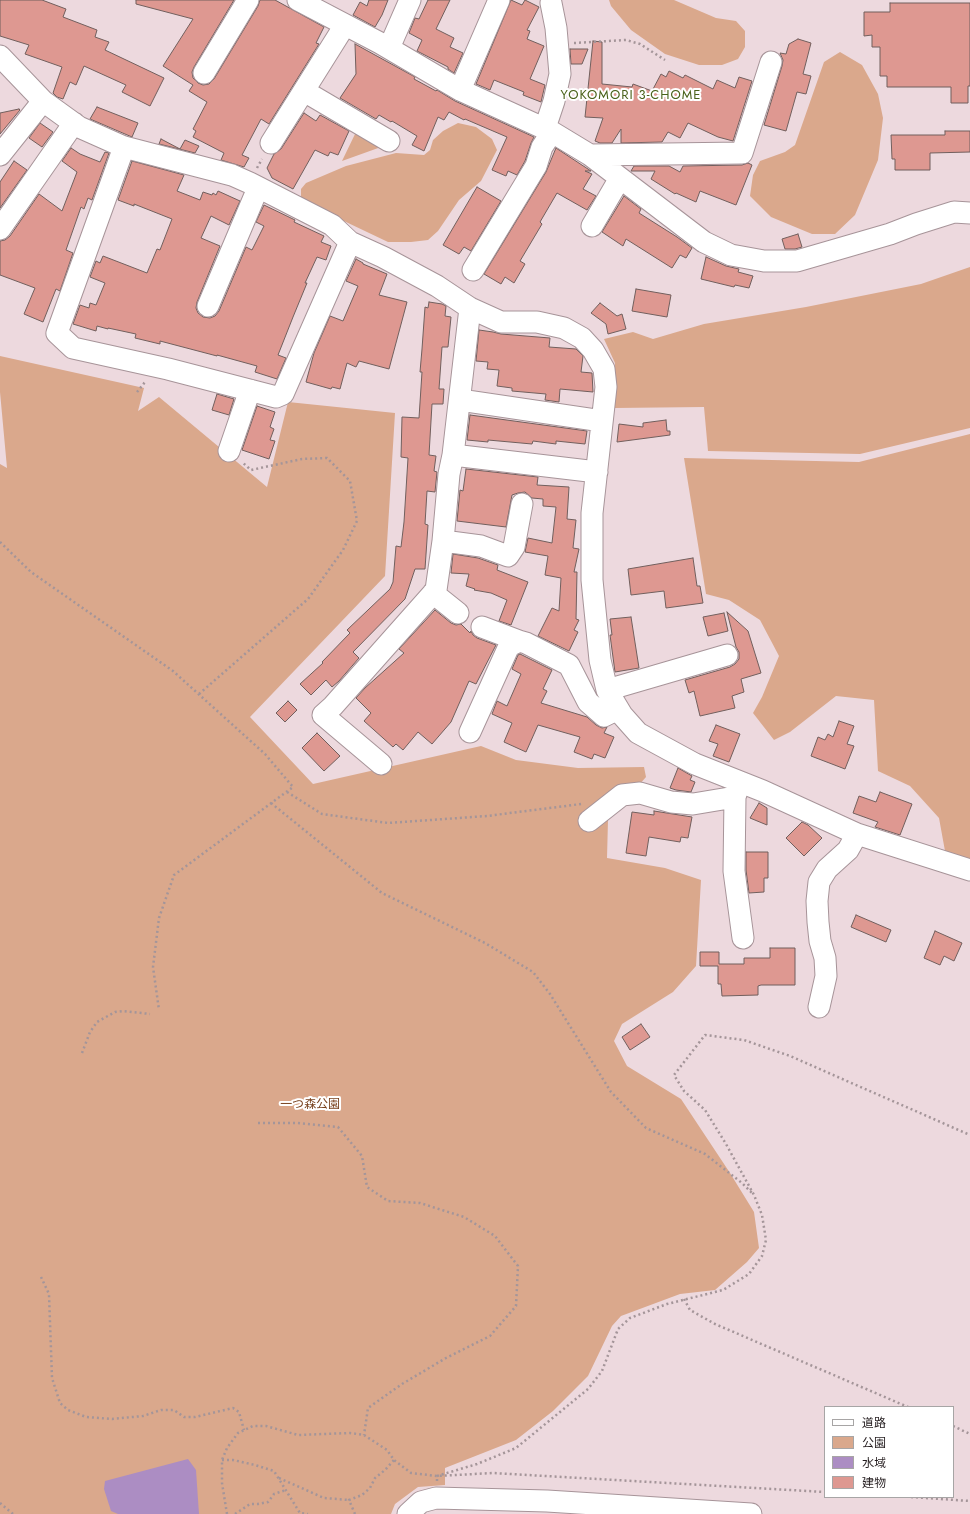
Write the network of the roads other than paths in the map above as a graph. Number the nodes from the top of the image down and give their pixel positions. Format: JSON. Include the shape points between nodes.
{"nodes":[{"id":1,"x":248,"y":0,"type":"edge"},
{"id":2,"x":298,"y":0,"type":"edge"},
{"id":3,"x":410,"y":0,"type":"edge"},
{"id":4,"x":500,"y":0,"type":"edge"},
{"id":5,"x":551,"y":3,"type":"dead end"},
{"id":6,"x":345,"y":25,"type":"junction"},
{"id":7,"x":389,"y":48,"type":"junction"},
{"id":8,"x":0,"y":56,"type":"edge"},
{"id":9,"x":771,"y":62,"type":"dead end"},
{"id":10,"x":204,"y":73,"type":"dead end"},
{"id":11,"x":304,"y":90,"type":"junction"},
{"id":12,"x":460,"y":90,"type":"junction"},
{"id":13,"x":43,"y":101,"type":"junction"},
{"id":14,"x":74,"y":123,"type":"junction"},
{"id":15,"x":548,"y":130,"type":"junction"},
{"id":16,"x":389,"y":141,"type":"dead end"},
{"id":17,"x":271,"y":143,"type":"road end"},
{"id":18,"x":3,"y":147,"type":"edge"},
{"id":19,"x":124,"y":147,"type":"junction"},
{"id":20,"x":590,"y":155,"type":"junction"},
{"id":21,"x":620,"y":178,"type":"junction"},
{"id":22,"x":254,"y":185,"type":"junction"},
{"id":23,"x":970,"y":213,"type":"edge"},
{"id":24,"x":592,"y":226,"type":"dead end"},
{"id":25,"x":0,"y":229,"type":"edge"},
{"id":26,"x":350,"y":242,"type":"junction"},
{"id":27,"x":474,"y":270,"type":"dead end"},
{"id":28,"x":208,"y":306,"type":"dead end"},
{"id":29,"x":470,"y":308,"type":"junction"},
{"id":30,"x":250,"y":390,"type":"junction"},
{"id":31,"x":460,"y":400,"type":"junction"},
{"id":32,"x":602,"y":421,"type":"junction"},
{"id":33,"x":229,"y":451,"type":"road end"},
{"id":34,"x":453,"y":455,"type":"junction"},
{"id":35,"x":597,"y":472,"type":"junction"},
{"id":36,"x":522,"y":504,"type":"dead end"},
{"id":37,"x":443,"y":541,"type":"junction"},
{"id":38,"x":433,"y":593,"type":"junction"},
{"id":39,"x":458,"y":613,"type":"dead end"},
{"id":40,"x":482,"y":627,"type":"dead end"},
{"id":41,"x":519,"y":641,"type":"junction"},
{"id":42,"x":727,"y":655,"type":"dead end"},
{"id":43,"x":606,"y":690,"type":"junction"},
{"id":44,"x":618,"y":708,"type":"junction"},
{"id":45,"x":470,"y":732,"type":"dead end"},
{"id":46,"x":381,"y":764,"type":"dead end"},
{"id":47,"x":737,"y":790,"type":"junction"},
{"id":48,"x":588,"y":812,"type":"road end"},
{"id":49,"x":857,"y":834,"type":"junction"},
{"id":50,"x":970,"y":870,"type":"edge"},
{"id":51,"x":743,"y":938,"type":"dead end"},
{"id":52,"x":819,"y":1007,"type":"dead end"},
{"id":53,"x":408,"y":1514,"type":"edge"},
{"id":54,"x":751,"y":1514,"type":"edge"}],
"edges":[{"from":1,"to":10,"type":"street"},
{"from":2,"to":6,"type":"street"},
{"from":3,"to":7,"type":"street"},
{"from":4,"to":12,"type":"street"},
{"from":5,"to":15,"type":"street","via":[[560,74]]},
{"from":6,"to":7,"type":"street"},
{"from":6,"to":11,"type":"street"},
{"from":7,"to":12,"type":"street"},
{"from":8,"to":13,"type":"street"},
{"from":9,"to":20,"type":"street","via":[[742,153]]},
{"from":11,"to":16,"type":"street"},
{"from":11,"to":17,"type":"street"},
{"from":12,"to":15,"type":"street"},
{"from":13,"to":14,"type":"street"},
{"from":13,"to":18,"type":"street"},
{"from":14,"to":19,"type":"street"},
{"from":14,"to":25,"type":"street"},
{"from":15,"to":20,"type":"street"},
{"from":15,"to":27,"type":"street","via":[[536,166]]},
{"from":19,"to":22,"type":"street","via":[[232,175]]},
{"from":19,"to":30,"type":"street","via":[[57,333],[73,348]]},
{"from":20,"to":21,"type":"street"},
{"from":21,"to":23,"type":"street","via":[[704,242],[731,255],[764,261],[797,261],[954,212]]},
{"from":21,"to":24,"type":"street"},
{"from":22,"to":26,"type":"street","via":[[332,225]]},
{"from":22,"to":28,"type":"street"},
{"from":26,"to":29,"type":"street","via":[[437,286]]},
{"from":26,"to":30,"type":"street","via":[[283,394],[276,397]]},
{"from":29,"to":31,"type":"street"},
{"from":29,"to":32,"type":"street","via":[[501,322],[537,322],[564,328],[582,338],[593,350],[604,369],[606,387]]},
{"from":30,"to":33,"type":"street"},
{"from":31,"to":32,"type":"street"},
{"from":31,"to":34,"type":"street"},
{"from":32,"to":35,"type":"street"},
{"from":34,"to":35,"type":"street"},
{"from":34,"to":37,"type":"street"},
{"from":35,"to":43,"type":"street","via":[[592,513],[592,580],[600,660]]},
{"from":36,"to":37,"type":"street","via":[[514,547],[508,556],[481,546]]},
{"from":37,"to":38,"type":"street","via":[[436,590]]},
{"from":38,"to":39,"type":"street"},
{"from":38,"to":46,"type":"street","via":[[323,715]]},
{"from":40,"to":41,"type":"street"},
{"from":41,"to":44,"type":"street","via":[[569,665],[588,702],[604,716]]},
{"from":41,"to":45,"type":"street","via":[[509,646]]},
{"from":42,"to":43,"type":"street"},
{"from":43,"to":44,"type":"street"},
{"from":44,"to":47,"type":"street","via":[[638,733]]},
{"from":47,"to":48,"type":"street","via":[[693,804],[671,802],[640,793],[622,795]]},
{"from":47,"to":49,"type":"street","via":[[763,791]]},
{"from":47,"to":51,"type":"street","via":[[734,871]]},
{"from":49,"to":50,"type":"street"},
{"from":49,"to":52,"type":"street","via":[[848,850],[827,869],[819,882],[818,922],[826,976]]},
{"from":53,"to":54,"type":"street","via":[[421,1502],[436,1498],[547,1501]]}]}
